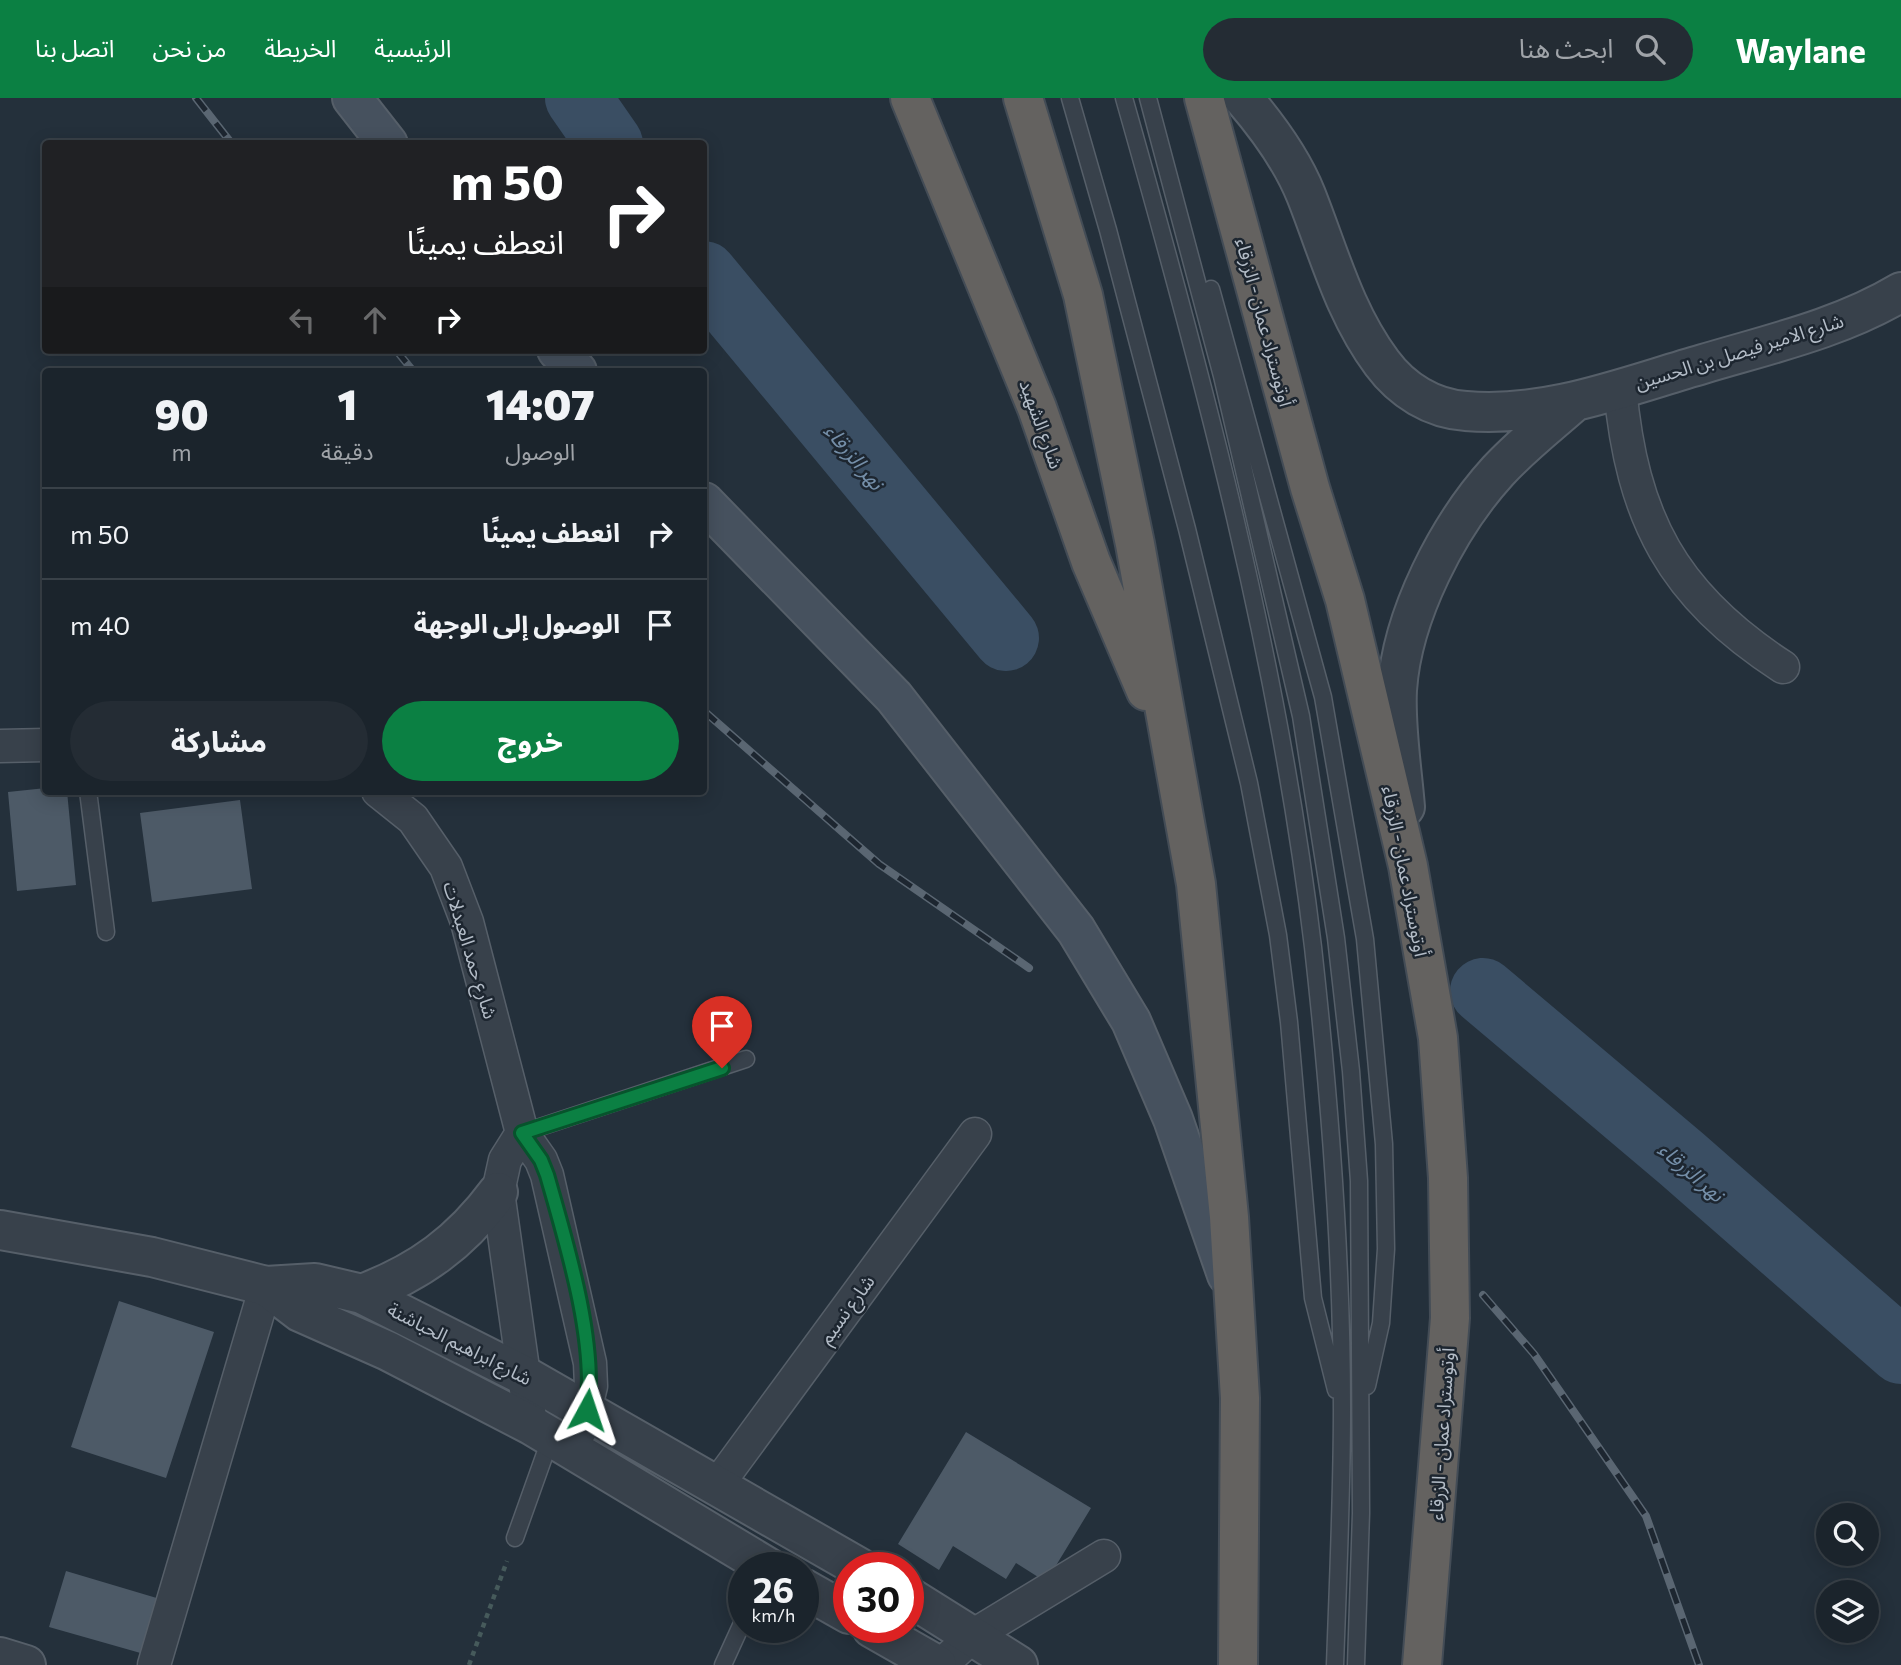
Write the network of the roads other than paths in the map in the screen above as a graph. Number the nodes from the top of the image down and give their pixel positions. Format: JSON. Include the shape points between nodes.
{"nodes":[{"id":1,"x":352,"y":98,"type":"edge"},
{"id":2,"x":910,"y":98,"type":"edge"},
{"id":3,"x":1023,"y":98,"type":"edge"},
{"id":4,"x":1070,"y":98,"type":"edge"},
{"id":5,"x":1124,"y":98,"type":"edge"},
{"id":6,"x":1148,"y":98,"type":"edge"},
{"id":7,"x":1158,"y":98,"type":"edge"},
{"id":8,"x":1204,"y":98,"type":"edge"},
{"id":9,"x":1243,"y":98,"type":"edge"},
{"id":10,"x":385,"y":140,"type":"edge"},
{"id":11,"x":1901,"y":292,"type":"edge"},
{"id":12,"x":561,"y":354,"type":"edge"},
{"id":13,"x":574,"y":368,"type":"edge"},
{"id":14,"x":1619,"y":388,"type":"junction"},
{"id":15,"x":1573,"y":403,"type":"junction"},
{"id":16,"x":707,"y":505,"type":"edge"},
{"id":17,"x":1783,"y":667,"type":"dead end"},
{"id":18,"x":42,"y":745,"type":"edge"},
{"id":19,"x":0,"y":746,"type":"edge"},
{"id":20,"x":1171,"y":750,"type":"junction"},
{"id":21,"x":89,"y":795,"type":"edge"},
{"id":22,"x":383,"y":795,"type":"edge"},
{"id":23,"x":1408,"y":866,"type":"junction"},
{"id":24,"x":106,"y":932,"type":"dead end"},
{"id":25,"x":747,"y":1059,"type":"dead end"},
{"id":26,"x":522,"y":1133,"type":"junction"},
{"id":27,"x":975,"y":1134,"type":"dead end"},
{"id":28,"x":498,"y":1192,"type":"junction"},
{"id":29,"x":0,"y":1230,"type":"edge"},
{"id":30,"x":266,"y":1286,"type":"junction"},
{"id":31,"x":362,"y":1294,"type":"junction"},
{"id":32,"x":1234,"y":1297,"type":"junction"},
{"id":33,"x":525,"y":1376,"type":"junction"},
{"id":34,"x":1361,"y":1405,"type":"junction"},
{"id":35,"x":1342,"y":1409,"type":"junction"},
{"id":36,"x":587,"y":1410,"type":"junction"},
{"id":37,"x":552,"y":1437,"type":"junction"},
{"id":38,"x":718,"y":1484,"type":"junction"},
{"id":39,"x":516,"y":1538,"type":"road end"},
{"id":40,"x":742,"y":1552,"type":"edge"},
{"id":41,"x":833,"y":1552,"type":"edge"},
{"id":42,"x":1104,"y":1556,"type":"dead end"},
{"id":43,"x":924,"y":1606,"type":"edge"},
{"id":44,"x":974,"y":1635,"type":"junction"},
{"id":45,"x":733,"y":1643,"type":"edge"},
{"id":46,"x":899,"y":1643,"type":"edge"},
{"id":47,"x":0,"y":1657,"type":"edge"},
{"id":48,"x":26,"y":1665,"type":"edge"},
{"id":49,"x":154,"y":1665,"type":"edge"},
{"id":50,"x":723,"y":1665,"type":"edge"},
{"id":51,"x":939,"y":1665,"type":"edge"},
{"id":52,"x":1018,"y":1665,"type":"edge"},
{"id":53,"x":1238,"y":1665,"type":"edge"},
{"id":54,"x":1335,"y":1665,"type":"edge"},
{"id":55,"x":1356,"y":1665,"type":"edge"},
{"id":56,"x":1422,"y":1665,"type":"edge"}],
"edges":[{"from":1,"to":10,"type":"main road"},
{"from":2,"to":20,"type":"highway","name":"شارع الشهيد","via":[[1037,408],[1091,562]]},
{"from":3,"to":20,"type":"highway","via":[[1083,295],[1135,544]]},
{"from":4,"to":35,"type":"lane","via":[[1187,529],[1250,783],[1289,1022],[1313,1298]]},
{"from":5,"to":35,"type":"lane","via":[[1233,515],[1295,819],[1326,1087]]},
{"from":6,"to":34,"type":"lane","via":[[1222,376],[1301,716],[1319,815],[1352,1071],[1359,1181]]},
{"from":7,"to":34,"type":"lane","via":[[1323,697],[1363,927],[1377,1039],[1386,1249],[1381,1323]]},
{"from":8,"to":23,"type":"highway","name":"أوتوستراد عمان - الزرقاء","via":[[1345,600]]},
{"from":9,"to":15,"type":"street","name":"شارع الامير فيصل بن الحسين","via":[[1305,192],[1356,323],[1399,383],[1420,398],[1466,411],[1527,410]]},
{"from":11,"to":14,"type":"street","name":"شارع الامير فيصل بن الحسين","via":[[1810,332]]},
{"from":12,"to":13,"type":"main road"},
{"from":14,"to":15,"type":"street","name":"شارع الامير فيصل بن الحسين"},
{"from":14,"to":17,"type":"street","via":[[1633,480],[1650,526],[1675,569],[1706,607],[1742,640]]},
{"from":15,"to":23,"type":"street","name":"شارع الامير فيصل بن الحسين","via":[[1498,471],[1468,509],[1422,596],[1406,642],[1397,690]]},
{"from":16,"to":32,"type":"main road","via":[[894,697],[1076,930],[1131,1021],[1173,1119]]},
{"from":18,"to":19,"type":"street"},
{"from":20,"to":32,"type":"highway","via":[[1198,897]]},
{"from":21,"to":24,"type":"lane"},
{"from":22,"to":26,"type":"street","name":"شارع حمد العبدلات","via":[[413,819],[446,867],[467,922]]},
{"from":23,"to":56,"type":"highway","name":"أوتوستراد عمان - الزرقاء","via":[[1438,1038],[1448,1191],[1450,1318]]},
{"from":25,"to":26,"type":"lane"},
{"from":26,"to":28,"type":"street","via":[[505,1160]]},
{"from":26,"to":36,"type":"street","name":"شارع حمد العبدلات","via":[[547,1175],[581,1313],[590,1363]]},
{"from":27,"to":38,"type":"street","name":"شارع نسيم"},
{"from":28,"to":31,"type":"street","via":[[477,1220],[424,1266]]},
{"from":28,"to":33,"type":"street"},
{"from":29,"to":30,"type":"street","name":"شارع ابراهيم الحباشنة","via":[[152,1257]]},
{"from":30,"to":31,"type":"street","name":"شارع ابراهيم الحباشنة","via":[[314,1283]]},
{"from":30,"to":37,"type":"street","name":"شارع ابراهيم الحباشنة","via":[[300,1312],[412,1363]]},
{"from":30,"to":49,"type":"street"},
{"from":31,"to":33,"type":"street","name":"شارع ابراهيم الحباشنة"},
{"from":32,"to":53,"type":"highway","via":[[1240,1398]]},
{"from":33,"to":36,"type":"street","name":"شارع ابراهيم الحباشنة"},
{"from":33,"to":37,"type":"street"},
{"from":34,"to":55,"type":"lane"},
{"from":35,"to":54,"type":"lane"},
{"from":36,"to":37,"type":"street","name":"شارع حمد العبدلات"},
{"from":36,"to":38,"type":"street","name":"شارع ابراهيم الحباشنة"},
{"from":37,"to":39,"type":"lane"},
{"from":37,"to":40,"type":"street","name":"شارع ابراهيم الحباشنة"},
{"from":38,"to":41,"type":"street","name":"شارع ابراهيم الحباشنة"},
{"from":42,"to":44,"type":"street"},
{"from":43,"to":44,"type":"street"},
{"from":44,"to":51,"type":"street"},
{"from":44,"to":52,"type":"street"},
{"from":45,"to":50,"type":"lane"},
{"from":46,"to":51,"type":"street"},
{"from":47,"to":48,"type":"street"}]}
